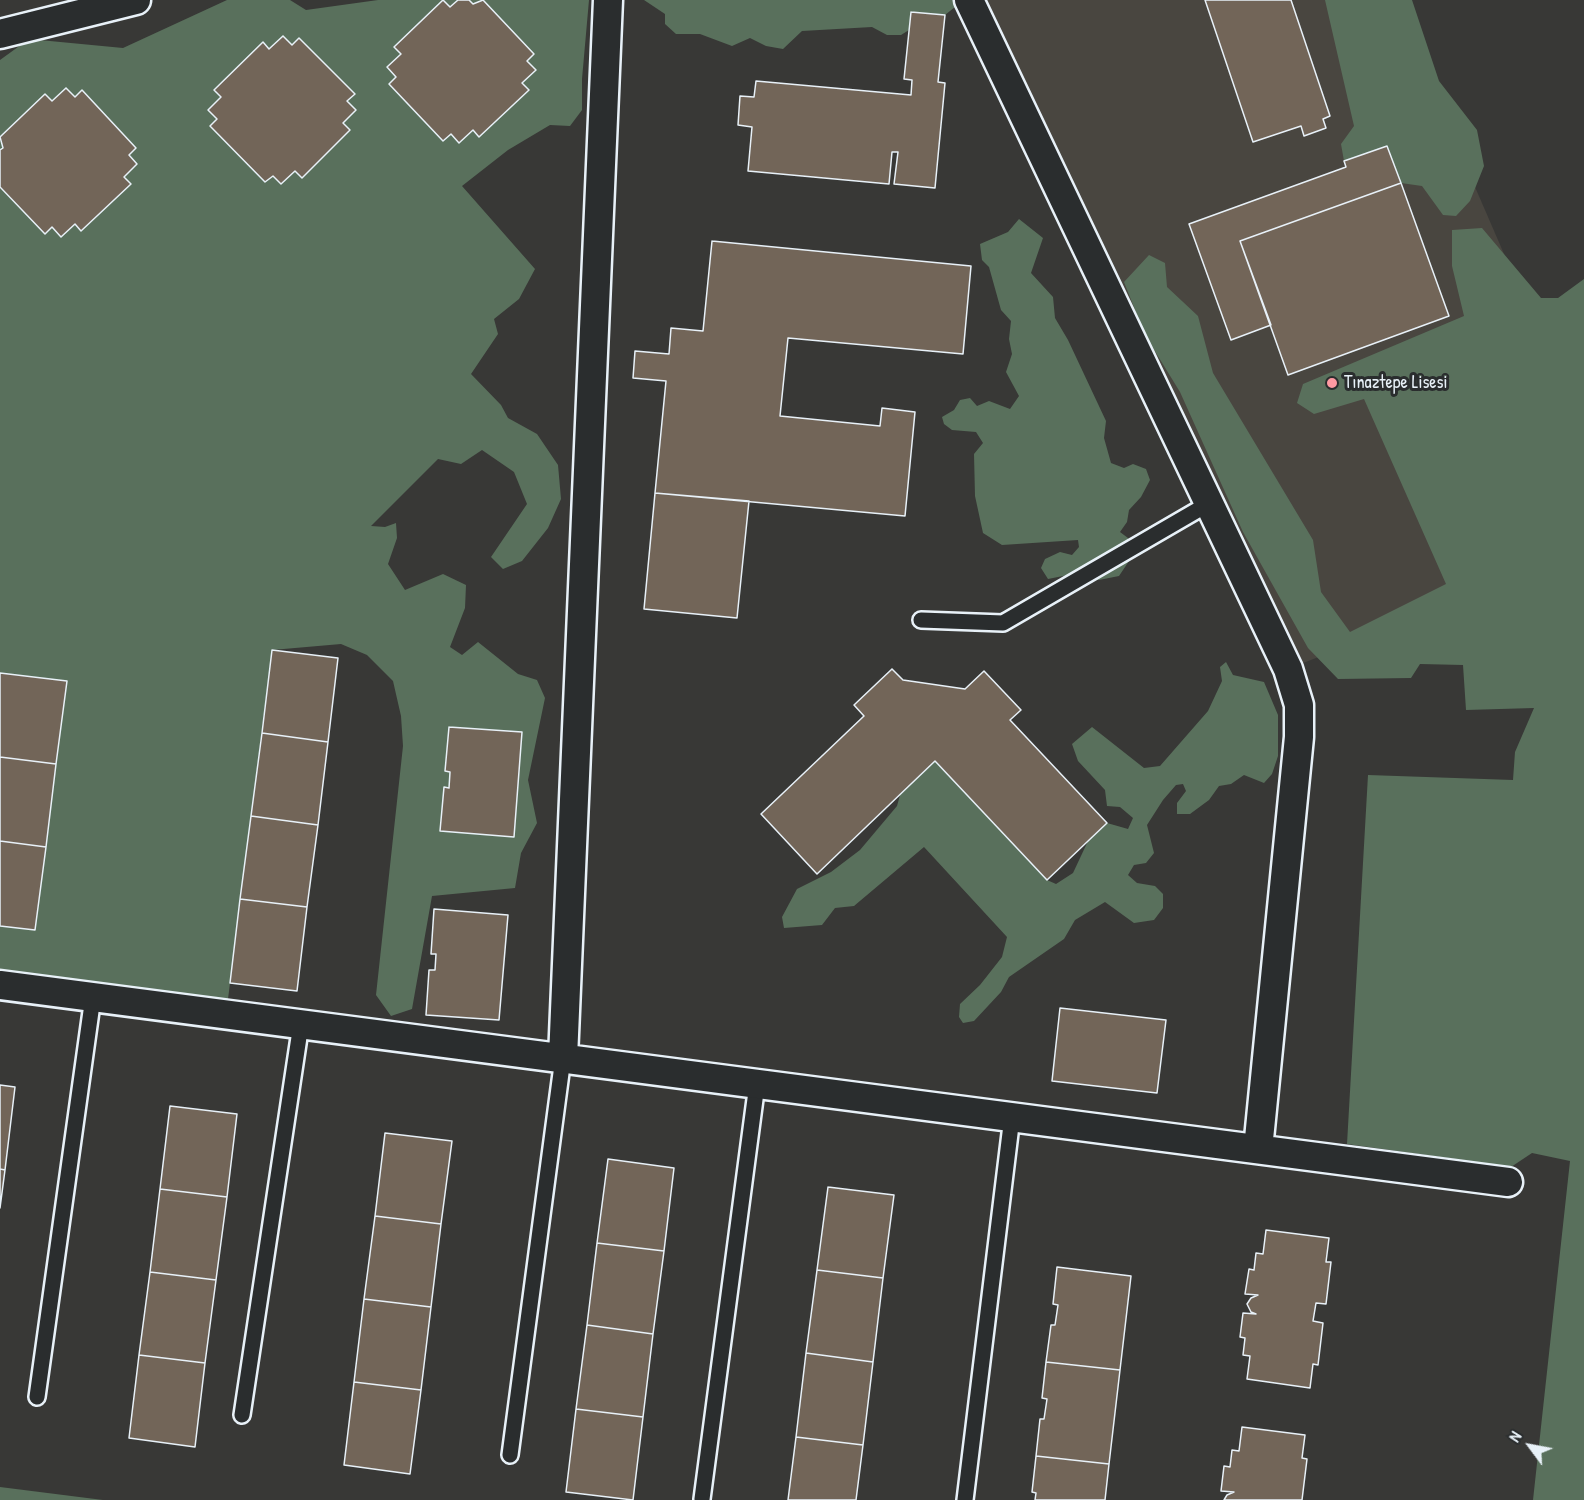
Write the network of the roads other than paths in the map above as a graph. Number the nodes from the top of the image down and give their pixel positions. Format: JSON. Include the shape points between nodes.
{"nodes":[{"id":1,"x":136,"y":0,"type":"edge"},
{"id":2,"x":608,"y":0,"type":"edge"},
{"id":3,"x":969,"y":0,"type":"edge"},
{"id":4,"x":0,"y":33,"type":"edge"},
{"id":5,"x":1208,"y":504,"type":"junction"},
{"id":6,"x":921,"y":620,"type":"dead end"},
{"id":7,"x":0,"y":985,"type":"edge"},
{"id":8,"x":93,"y":997,"type":"junction"},
{"id":9,"x":301,"y":1024,"type":"junction"},
{"id":10,"x":562,"y":1059,"type":"junction"},
{"id":11,"x":757,"y":1084,"type":"junction"},
{"id":12,"x":1012,"y":1117,"type":"junction"},
{"id":13,"x":1258,"y":1149,"type":"junction"},
{"id":14,"x":1508,"y":1182,"type":"dead end"},
{"id":15,"x":37,"y":1396,"type":"dead end"},
{"id":16,"x":242,"y":1415,"type":"dead end"},
{"id":17,"x":510,"y":1455,"type":"dead end"},
{"id":18,"x":702,"y":1499,"type":"edge"},
{"id":19,"x":965,"y":1500,"type":"edge"}],
"edges":[{"from":1,"to":4,"type":"street"},
{"from":2,"to":10,"type":"street"},
{"from":3,"to":5,"type":"street"},
{"from":5,"to":6,"type":"lane","via":[[1003,623]]},
{"from":5,"to":13,"type":"street","via":[[1288,669],[1299,705]]},
{"from":7,"to":8,"type":"street"},
{"from":8,"to":9,"type":"street"},
{"from":8,"to":15,"type":"lane"},
{"from":9,"to":10,"type":"street"},
{"from":9,"to":16,"type":"lane"},
{"from":10,"to":11,"type":"street"},
{"from":10,"to":17,"type":"lane"},
{"from":11,"to":12,"type":"street"},
{"from":11,"to":18,"type":"lane"},
{"from":12,"to":13,"type":"street"},
{"from":12,"to":19,"type":"lane"},
{"from":13,"to":14,"type":"street"}]}
